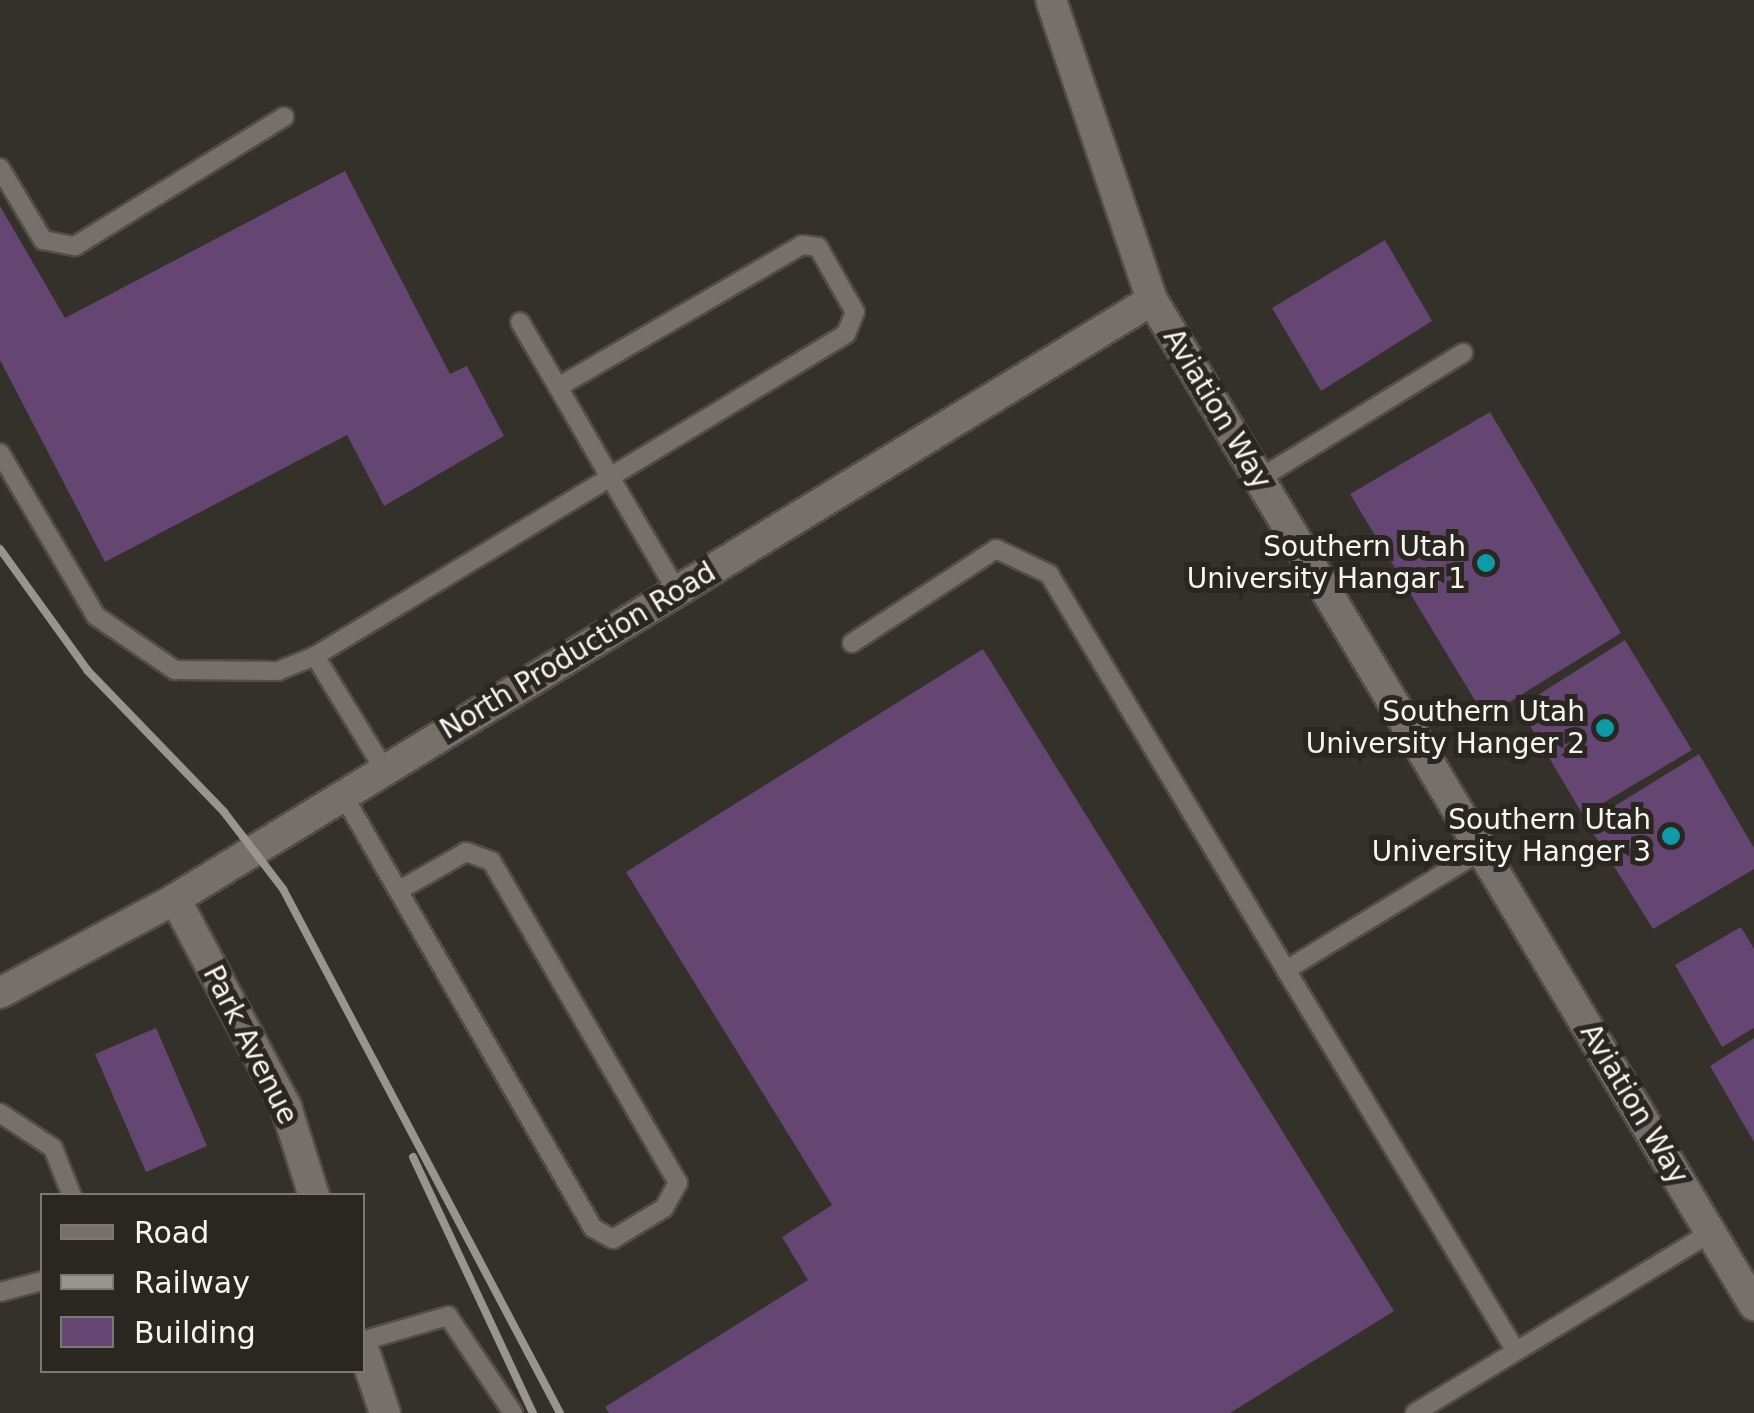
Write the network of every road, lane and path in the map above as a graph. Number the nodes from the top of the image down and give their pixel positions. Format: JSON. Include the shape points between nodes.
{"nodes":[{"id":1,"x":1051,"y":0,"type":"edge"},
{"id":2,"x":284,"y":117,"type":"dead end"},
{"id":3,"x":0,"y":168,"type":"edge"},
{"id":4,"x":1152,"y":300,"type":"junction"},
{"id":5,"x":520,"y":322,"type":"dead end"},
{"id":6,"x":1462,"y":353,"type":"dead end"},
{"id":7,"x":558,"y":386,"type":"junction"},
{"id":8,"x":0,"y":452,"type":"edge"},
{"id":9,"x":610,"y":477,"type":"junction"},
{"id":10,"x":1259,"y":479,"type":"junction"},
{"id":11,"x":677,"y":590,"type":"junction"},
{"id":12,"x":852,"y":642,"type":"dead end"},
{"id":13,"x":314,"y":656,"type":"junction"},
{"id":14,"x":384,"y":770,"type":"junction"},
{"id":15,"x":342,"y":795,"type":"junction"},
{"id":16,"x":1482,"y":850,"type":"junction"},
{"id":17,"x":398,"y":891,"type":"junction"},
{"id":18,"x":175,"y":899,"type":"junction"},
{"id":19,"x":1286,"y":970,"type":"junction"},
{"id":20,"x":0,"y":993,"type":"edge"},
{"id":21,"x":0,"y":1114,"type":"edge"},
{"id":22,"x":71,"y":1193,"type":"edge"},
{"id":23,"x":307,"y":1193,"type":"edge"},
{"id":24,"x":1710,"y":1232,"type":"junction"},
{"id":25,"x":40,"y":1282,"type":"edge"},
{"id":26,"x":0,"y":1292,"type":"edge"},
{"id":27,"x":1754,"y":1305,"type":"edge"},
{"id":28,"x":365,"y":1342,"type":"edge"},
{"id":29,"x":1516,"y":1352,"type":"junction"},
{"id":30,"x":365,"y":1353,"type":"edge"},
{"id":31,"x":384,"y":1413,"type":"edge"},
{"id":32,"x":512,"y":1413,"type":"edge"},
{"id":33,"x":1415,"y":1413,"type":"edge"}],
"edges":[{"from":1,"to":4,"type":"street","name":"Aviation Way"},
{"from":2,"to":3,"type":"lane","via":[[75,246],[43,240]]},
{"from":4,"to":10,"type":"street","name":"Aviation Way"},
{"from":4,"to":11,"type":"street","name":"North Production Road"},
{"from":5,"to":7,"type":"lane"},
{"from":6,"to":10,"type":"lane"},
{"from":7,"to":9,"type":"lane"},
{"from":7,"to":9,"type":"lane","via":[[802,244],[818,247],[855,312],[846,334]]},
{"from":8,"to":13,"type":"lane","via":[[96,616],[175,670],[278,670]]},
{"from":9,"to":11,"type":"lane"},
{"from":9,"to":13,"type":"lane"},
{"from":10,"to":16,"type":"street","name":"Aviation Way"},
{"from":11,"to":14,"type":"street","name":"North Production Road"},
{"from":12,"to":19,"type":"lane","via":[[996,550],[1050,574]]},
{"from":13,"to":14,"type":"lane"},
{"from":14,"to":15,"type":"street","name":"North Production Road"},
{"from":15,"to":17,"type":"lane"},
{"from":15,"to":18,"type":"street","name":"North Production Road"},
{"from":16,"to":19,"type":"lane"},
{"from":16,"to":24,"type":"street","name":"Aviation Way"},
{"from":17,"to":17,"type":"lane","via":[[593,1228],[613,1239],[664,1208],[678,1183],[491,860],[466,852]]},
{"from":18,"to":20,"type":"street","name":"North Production Road"},
{"from":18,"to":23,"type":"street","name":"Park Avenue","via":[[286,1107]]},
{"from":19,"to":29,"type":"lane"},
{"from":21,"to":22,"type":"lane","via":[[53,1148]]},
{"from":24,"to":27,"type":"street","name":"Aviation Way"},
{"from":24,"to":29,"type":"lane"},
{"from":25,"to":26,"type":"lane"},
{"from":28,"to":32,"type":"lane","via":[[448,1316]]},
{"from":29,"to":33,"type":"lane"},
{"from":30,"to":31,"type":"street"}]}
